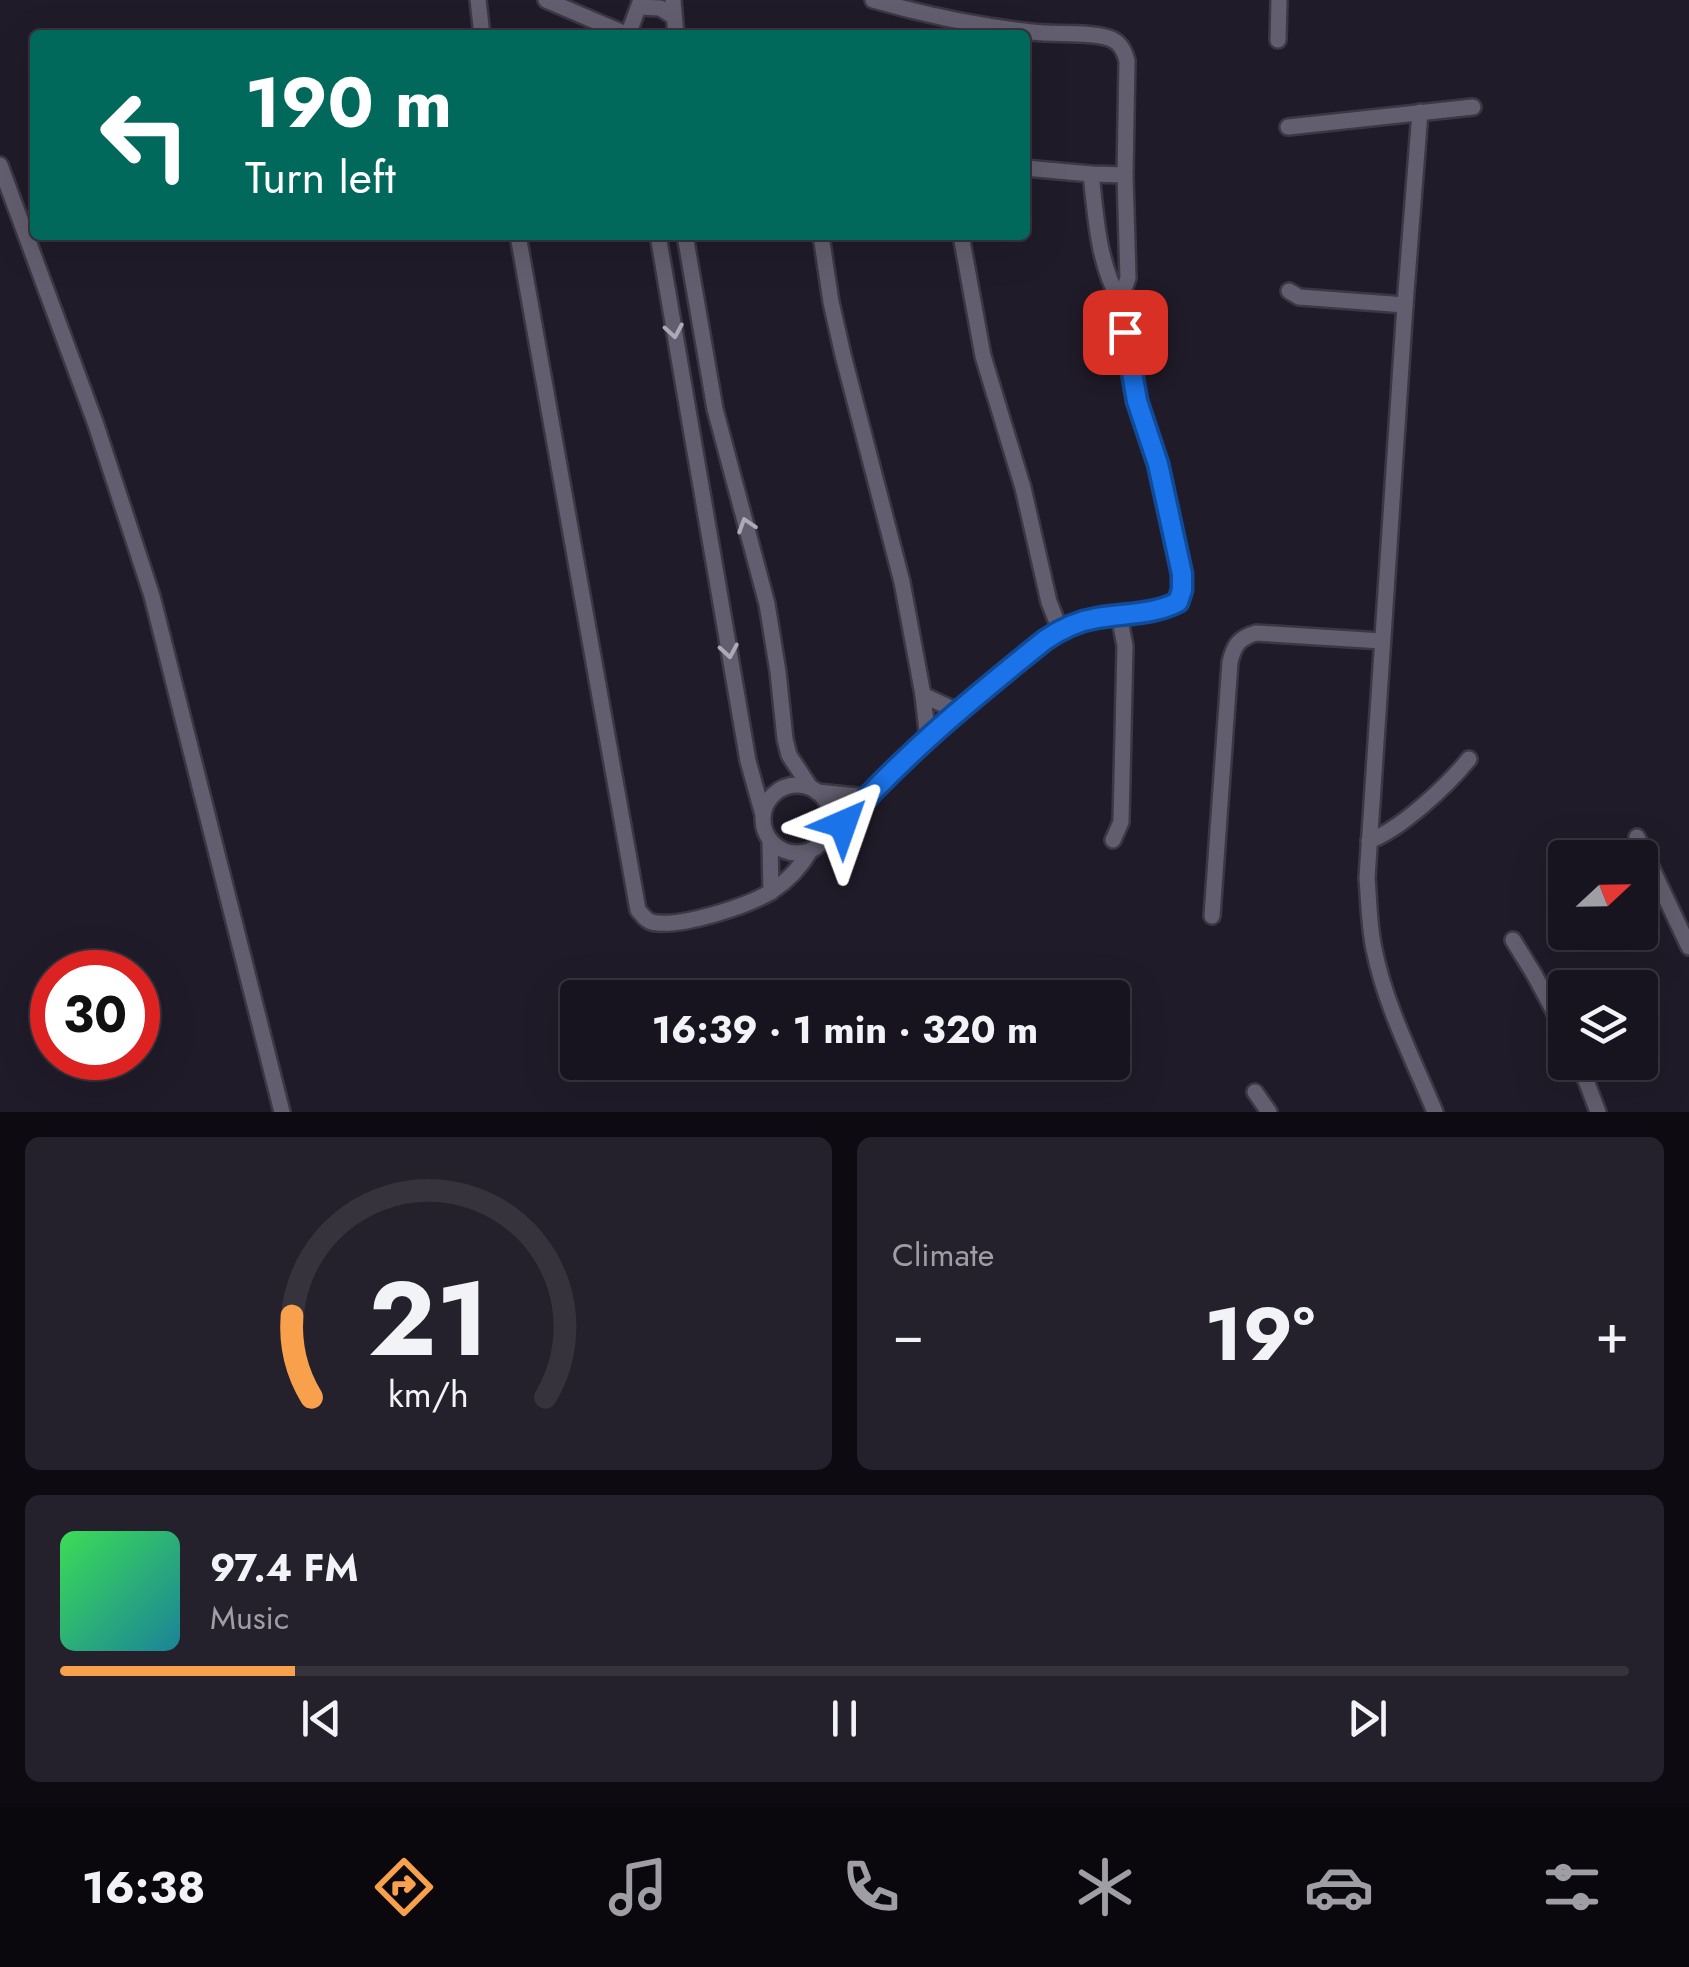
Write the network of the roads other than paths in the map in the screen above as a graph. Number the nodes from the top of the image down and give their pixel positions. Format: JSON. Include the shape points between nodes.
{"nodes":[{"id":1,"x":478,"y":0,"type":"edge"},
{"id":2,"x":546,"y":0,"type":"edge"},
{"id":3,"x":873,"y":0,"type":"edge"},
{"id":4,"x":1279,"y":0,"type":"edge"},
{"id":5,"x":640,"y":4,"type":"edge"},
{"id":6,"x":673,"y":8,"type":"edge"},
{"id":7,"x":481,"y":30,"type":"edge"},
{"id":8,"x":616,"y":30,"type":"edge"},
{"id":9,"x":630,"y":30,"type":"edge"},
{"id":10,"x":1016,"y":30,"type":"edge"},
{"id":11,"x":1030,"y":32,"type":"edge"},
{"id":12,"x":1278,"y":40,"type":"dead end"},
{"id":13,"x":1474,"y":106,"type":"dead end"},
{"id":14,"x":1420,"y":112,"type":"junction"},
{"id":15,"x":1288,"y":128,"type":"dead end"},
{"id":16,"x":0,"y":165,"type":"edge"},
{"id":17,"x":1030,"y":168,"type":"edge"},
{"id":18,"x":1090,"y":174,"type":"junction"},
{"id":19,"x":1125,"y":175,"type":"junction"},
{"id":20,"x":519,"y":240,"type":"edge"},
{"id":21,"x":659,"y":240,"type":"edge"},
{"id":22,"x":686,"y":240,"type":"edge"},
{"id":23,"x":822,"y":240,"type":"edge"},
{"id":24,"x":962,"y":240,"type":"edge"},
{"id":25,"x":1289,"y":291,"type":"dead end"},
{"id":26,"x":1120,"y":301,"type":"junction"},
{"id":27,"x":1404,"y":305,"type":"junction"},
{"id":28,"x":1119,"y":615,"type":"junction"},
{"id":29,"x":1060,"y":630,"type":"junction"},
{"id":30,"x":1382,"y":640,"type":"junction"},
{"id":31,"x":924,"y":695,"type":"junction"},
{"id":32,"x":957,"y":711,"type":"junction"},
{"id":33,"x":928,"y":740,"type":"junction"},
{"id":34,"x":1469,"y":759,"type":"dead end"},
{"id":35,"x":814,"y":789,"type":"junction"},
{"id":36,"x":866,"y":797,"type":"junction"},
{"id":37,"x":762,"y":814,"type":"junction"},
{"id":38,"x":829,"y":832,"type":"junction"},
{"id":39,"x":1636,"y":836,"type":"dead end"},
{"id":40,"x":770,"y":840,"type":"junction"},
{"id":41,"x":1112,"y":840,"type":"dead end"},
{"id":42,"x":1369,"y":841,"type":"junction"},
{"id":43,"x":810,"y":851,"type":"junction"},
{"id":44,"x":771,"y":892,"type":"junction"},
{"id":45,"x":1212,"y":916,"type":"dead end"},
{"id":46,"x":1513,"y":940,"type":"dead end"},
{"id":47,"x":1689,"y":946,"type":"edge"},
{"id":48,"x":1548,"y":1000,"type":"edge"},
{"id":49,"x":1586,"y":1080,"type":"edge"},
{"id":50,"x":1255,"y":1092,"type":"dead end"},
{"id":51,"x":282,"y":1112,"type":"edge"},
{"id":52,"x":1269,"y":1112,"type":"edge"},
{"id":53,"x":1435,"y":1112,"type":"edge"},
{"id":54,"x":1598,"y":1112,"type":"edge"}],
"edges":[{"from":1,"to":7,"type":"street"},
{"from":2,"to":8,"type":"street"},
{"from":3,"to":10,"type":"street"},
{"from":4,"to":12,"type":"street"},
{"from":5,"to":6,"type":"street"},
{"from":5,"to":9,"type":"street"},
{"from":11,"to":19,"type":"street","via":[[1120,44],[1127,60]]},
{"from":13,"to":14,"type":"street"},
{"from":14,"to":15,"type":"street"},
{"from":14,"to":27,"type":"street"},
{"from":16,"to":51,"type":"street","via":[[152,596]]},
{"from":17,"to":18,"type":"street"},
{"from":18,"to":19,"type":"street"},
{"from":18,"to":26,"type":"street","via":[[1102,258]]},
{"from":19,"to":26,"type":"street","via":[[1128,278]]},
{"from":20,"to":44,"type":"street","via":[[638,910],[656,924],[711,915]]},
{"from":21,"to":37,"type":"street","one_way":true},
{"from":35,"to":22,"type":"street","one_way":true,"via":[[789,754],[767,604],[714,409]]},
{"from":23,"to":31,"type":"street"},
{"from":24,"to":29,"type":"street","via":[[983,356]]},
{"from":25,"to":27,"type":"street"},
{"from":26,"to":28,"type":"street","via":[[1182,590],[1167,608]]},
{"from":27,"to":30,"type":"street"},
{"from":28,"to":29,"type":"street"},
{"from":28,"to":41,"type":"street","via":[[1125,646],[1121,822]]},
{"from":29,"to":32,"type":"street"},
{"from":30,"to":42,"type":"street"},
{"from":30,"to":45,"type":"street","via":[[1256,633],[1234,648]]},
{"from":31,"to":32,"type":"street"},
{"from":31,"to":33,"type":"street"},
{"from":32,"to":33,"type":"street"},
{"from":33,"to":36,"type":"street"},
{"from":34,"to":42,"type":"street","via":[[1387,834]]},
{"from":35,"to":36,"type":"street"},
{"from":35,"to":37,"type":"street","via":[[792,785],[776,792]]},
{"from":35,"to":38,"type":"street","via":[[829,806]]},
{"from":36,"to":38,"type":"street"},
{"from":37,"to":40,"type":"street"},
{"from":38,"to":43,"type":"street"},
{"from":39,"to":47,"type":"street"},
{"from":40,"to":43,"type":"street","via":[[784,851]]},
{"from":40,"to":44,"type":"street"},
{"from":42,"to":53,"type":"street","via":[[1373,948]]},
{"from":43,"to":44,"type":"street","via":[[800,869]]},
{"from":46,"to":48,"type":"street"},
{"from":49,"to":54,"type":"street"},
{"from":50,"to":52,"type":"street"}]}
